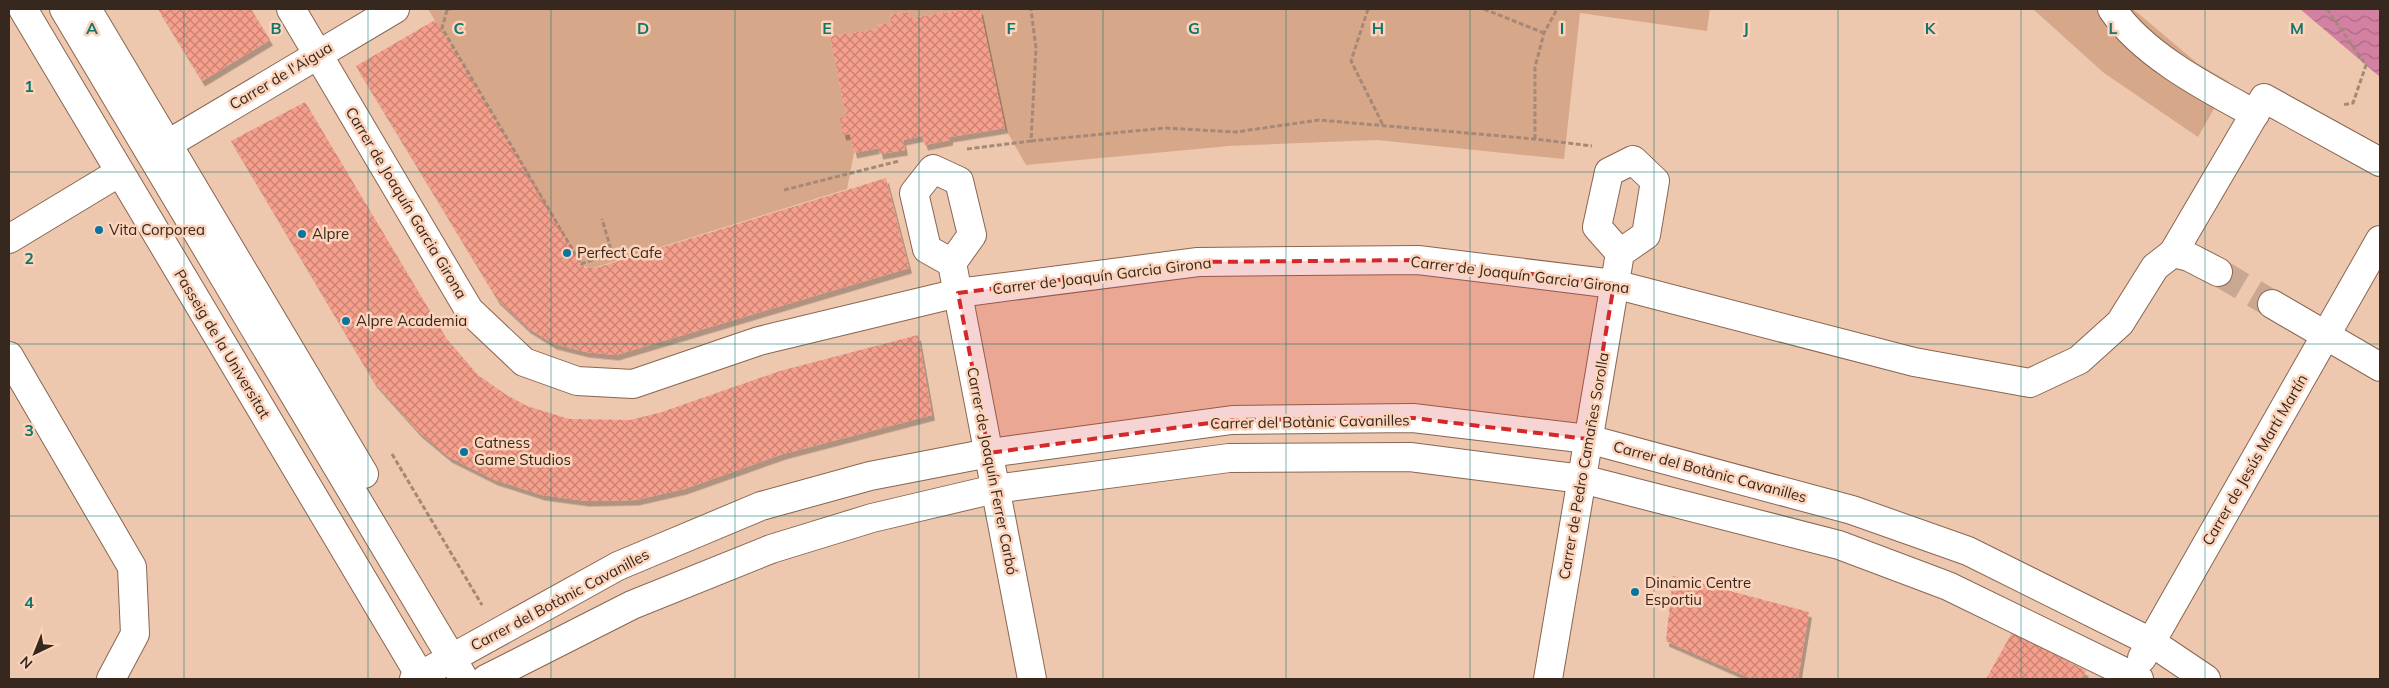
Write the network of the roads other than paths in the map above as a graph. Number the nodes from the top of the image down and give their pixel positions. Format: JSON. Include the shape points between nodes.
{"nodes":[{"id":1,"x":23,"y":9,"type":"edge"},
{"id":2,"x":43,"y":9,"type":"edge"},
{"id":3,"x":64,"y":9,"type":"edge"},
{"id":4,"x":87,"y":9,"type":"edge"},
{"id":5,"x":291,"y":9,"type":"edge"},
{"id":6,"x":395,"y":9,"type":"edge"},
{"id":7,"x":2112,"y":9,"type":"edge"},
{"id":8,"x":318,"y":54,"type":"junction"},
{"id":9,"x":2260,"y":106,"type":"junction"},
{"id":10,"x":168,"y":144,"type":"junction"},
{"id":11,"x":2380,"y":162,"type":"edge"},
{"id":12,"x":120,"y":172,"type":"junction"},
{"id":13,"x":9,"y":239,"type":"edge"},
{"id":14,"x":2380,"y":240,"type":"edge"},
{"id":15,"x":1620,"y":253,"type":"junction"},
{"id":16,"x":2173,"y":253,"type":"junction"},
{"id":17,"x":952,"y":263,"type":"junction"},
{"id":18,"x":2218,"y":272,"type":"tunnel mouth"},
{"id":19,"x":1614,"y":284,"type":"junction"},
{"id":20,"x":958,"y":293,"type":"junction"},
{"id":21,"x":2272,"y":304,"type":"tunnel mouth"},
{"id":22,"x":2326,"y":336,"type":"junction"},
{"id":23,"x":9,"y":356,"type":"edge"},
{"id":24,"x":2380,"y":367,"type":"edge"},
{"id":25,"x":1588,"y":439,"type":"junction"},
{"id":26,"x":989,"y":453,"type":"junction"},
{"id":27,"x":1582,"y":479,"type":"junction"},
{"id":28,"x":995,"y":489,"type":"junction"},
{"id":29,"x":2151,"y":642,"type":"junction"},
{"id":30,"x":439,"y":671,"type":"edge"},
{"id":31,"x":2134,"y":678,"type":"edge"},
{"id":32,"x":111,"y":679,"type":"edge"},
{"id":33,"x":486,"y":679,"type":"edge"},
{"id":34,"x":1032,"y":679,"type":"edge"},
{"id":35,"x":1548,"y":679,"type":"edge"},
{"id":36,"x":2206,"y":679,"type":"edge"}],
"edges":[{"from":1,"to":12,"type":"street","name":"Passeig de la Universitat"},
{"from":2,"to":30,"type":"street"},
{"from":3,"to":30,"type":"street"},
{"from":4,"to":10,"type":"street","name":"Passeig de la Universitat"},
{"from":5,"to":8,"type":"street","name":"Carrer de Joaquín Garcia Girona"},
{"from":6,"to":8,"type":"street","name":"Carrer de l'Aigua"},
{"from":7,"to":9,"type":"street","via":[[2123,24],[2187,76]]},
{"from":8,"to":10,"type":"street","name":"Carrer de l'Aigua"},
{"from":8,"to":20,"type":"street","name":"Carrer de Joaquín Garcia Girona","via":[[468,310],[524,362],[577,382],[633,384],[759,341]]},
{"from":9,"to":11,"type":"street"},
{"from":9,"to":16,"type":"street","name":"Carrer de Joaquín Garcia Girona"},
{"from":10,"to":30,"type":"street","name":"Passeig de la Universitat"},
{"from":12,"to":13,"type":"street"},
{"from":12,"to":30,"type":"street","name":"Passeig de la Universitat"},
{"from":14,"to":22,"type":"street","name":"Carrer de Jesús Martí Martín"},
{"from":15,"to":15,"type":"street","via":[[1646,235],[1655,181],[1633,160],[1609,172],[1597,227]]},
{"from":15,"to":19,"type":"street","name":"Carrer de Pedro Camañes Sorolla"},
{"from":16,"to":18,"type":"street","via":[[2189,257]]},
{"from":16,"to":19,"type":"street","name":"Carrer de Joaquín Garcia Girona","via":[[2154,267],[2120,323],[2079,360],[2030,383],[1914,362]]},
{"from":17,"to":17,"type":"street","via":[[972,235],[959,181],[930,161],[914,192],[927,249]]},
{"from":17,"to":20,"type":"street","name":"Carrer de Joaquín Ferrer Carbó"},
{"from":19,"to":20,"type":"street","name":"Carrer de Joaquín Garcia Girona","via":[[1418,260],[1198,262]]},
{"from":19,"to":25,"type":"street","name":"Carrer de Pedro Camañes Sorolla"},
{"from":20,"to":26,"type":"street","name":"Carrer de Joaquín Ferrer Carbó"},
{"from":21,"to":22,"type":"street"},
{"from":22,"to":24,"type":"street"},
{"from":22,"to":29,"type":"street","name":"Carrer de Jesús Martí Martín"},
{"from":23,"to":32,"type":"street","via":[[132,567],[135,634]]},
{"from":25,"to":26,"type":"street","name":"Carrer del Botànic Cavanilles","via":[[1413,418],[1232,420]]},
{"from":25,"to":27,"type":"street","name":"Carrer de Pedro Camañes Sorolla"},
{"from":25,"to":29,"type":"street","name":"Carrer del Botànic Cavanilles","via":[[1852,510],[1968,550]]},
{"from":26,"to":28,"type":"street","name":"Carrer de Joaquín Ferrer Carbó"},
{"from":26,"to":30,"type":"street","name":"Carrer del Botànic Cavanilles","via":[[870,476],[761,506],[618,566]]},
{"from":27,"to":28,"type":"street","via":[[1410,457],[1229,458]]},
{"from":27,"to":31,"type":"street","via":[[1839,545],[1948,586]]},
{"from":27,"to":35,"type":"street","name":"Carrer de Pedro Camañes Sorolla"},
{"from":28,"to":33,"type":"street","via":[[872,518],[771,549],[632,605]]},
{"from":28,"to":34,"type":"street","name":"Carrer de Joaquín Ferrer Carbó"},
{"from":29,"to":31,"type":"street","name":"Carrer de Jesús Martí Martín"},
{"from":29,"to":36,"type":"street","name":"Carrer del Botànic Cavanilles"},
{"from":30,"to":33,"type":"street","name":"Passeig de la Universitat"}]}
